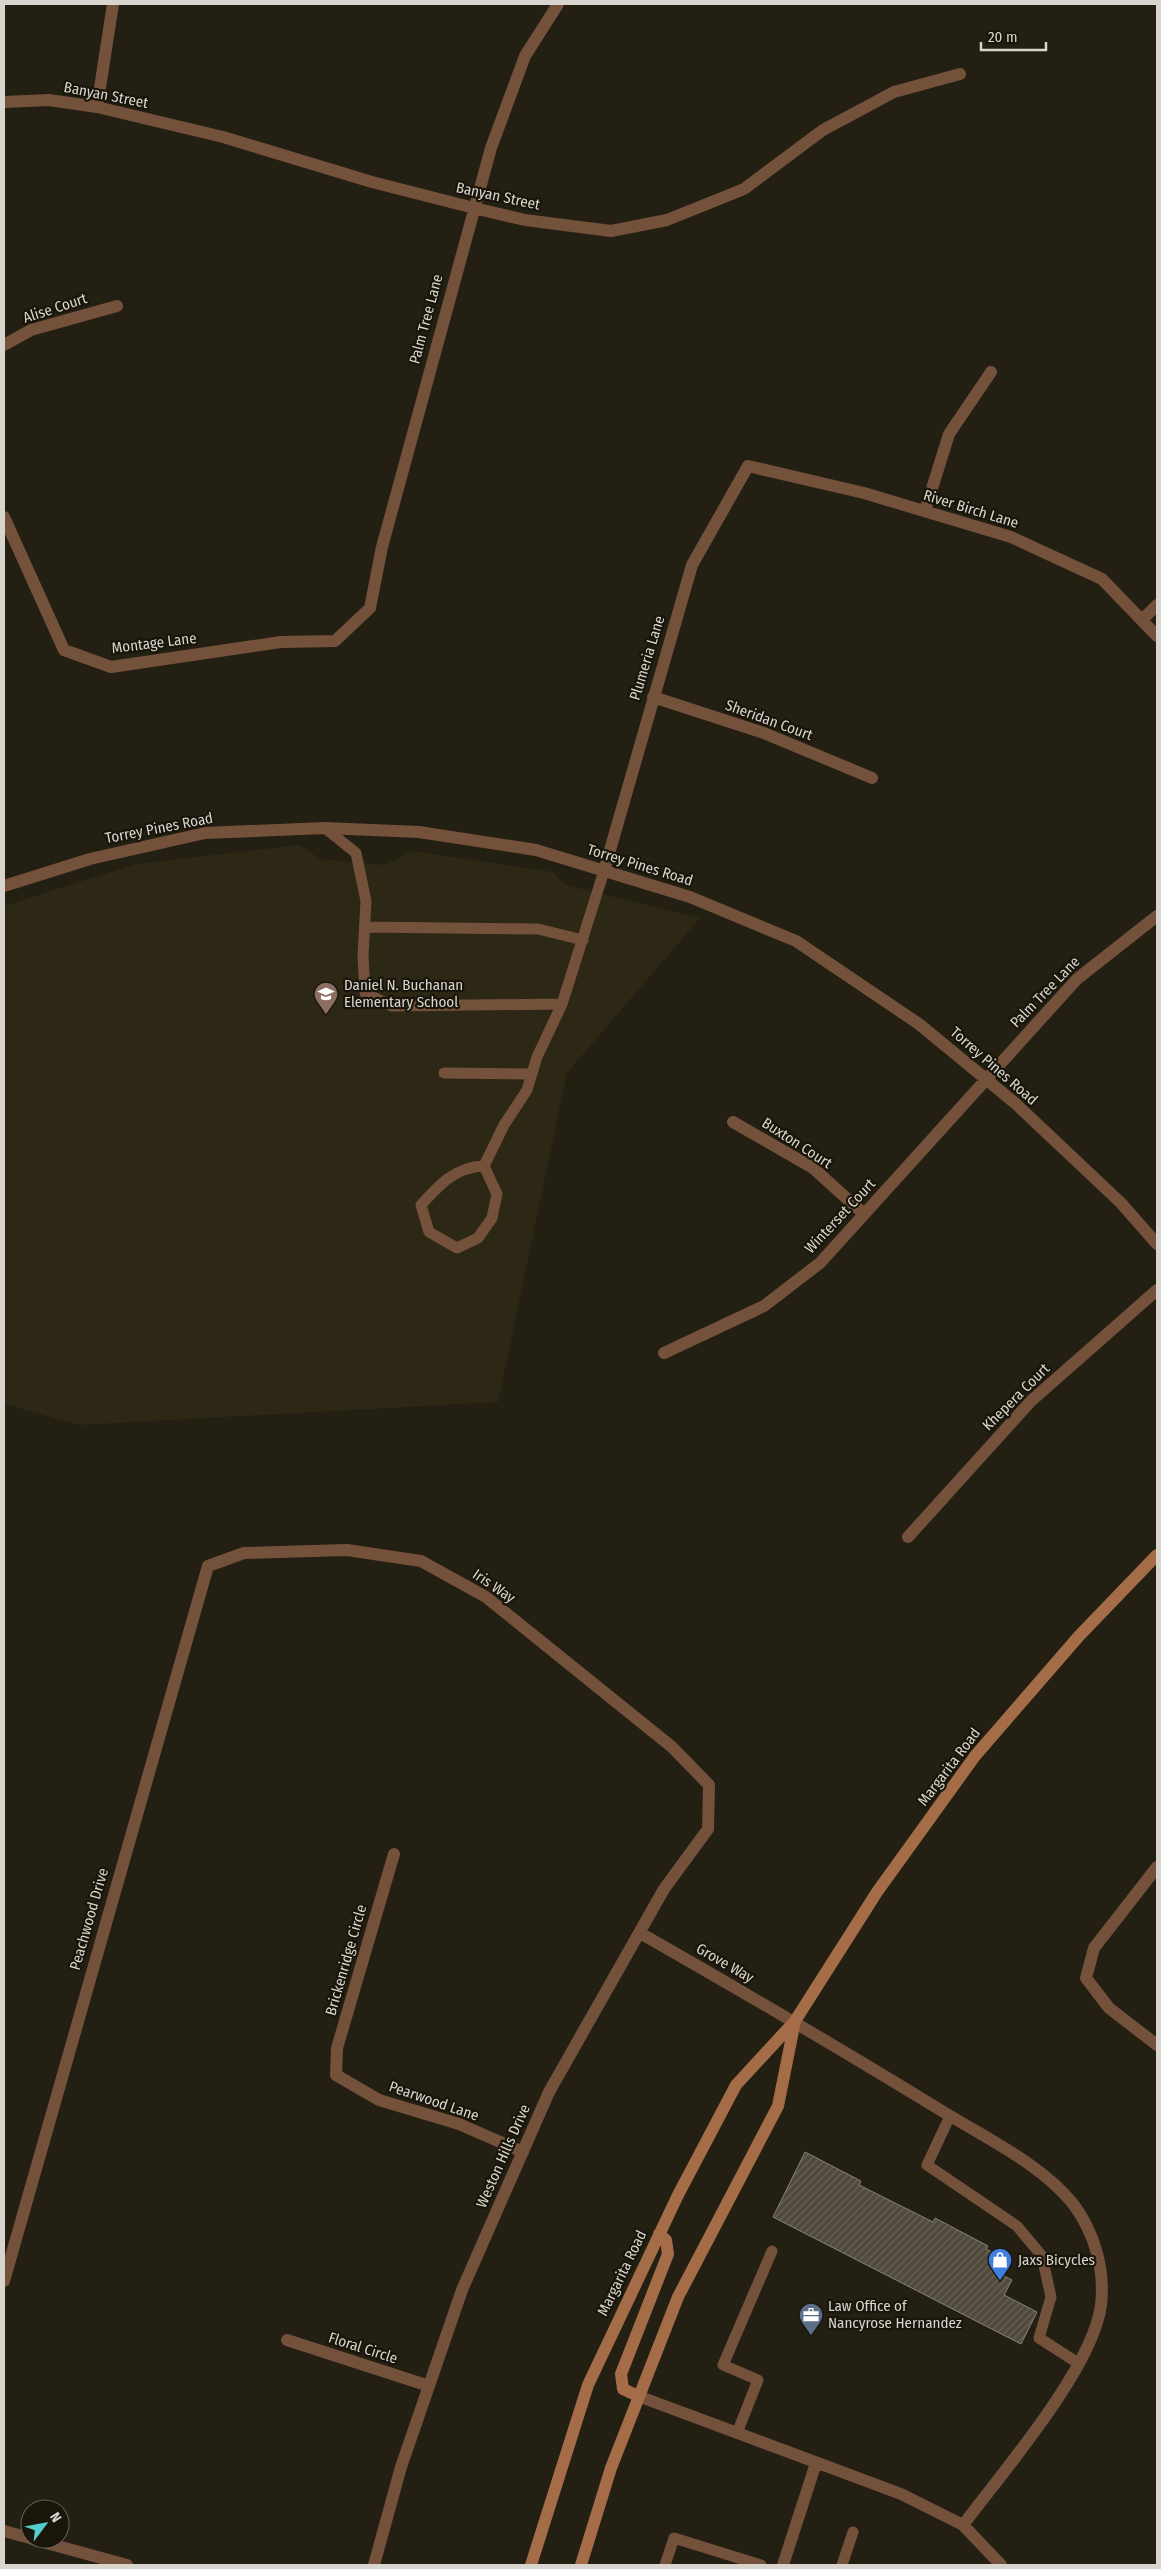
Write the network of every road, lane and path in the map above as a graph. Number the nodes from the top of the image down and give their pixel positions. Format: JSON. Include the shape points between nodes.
{"nodes":[{"id":1,"x":113,"y":4,"type":"edge"},
{"id":2,"x":558,"y":4,"type":"edge"},
{"id":3,"x":960,"y":74,"type":"dead end"},
{"id":4,"x":4,"y":102,"type":"edge"},
{"id":5,"x":96,"y":107,"type":"junction"},
{"id":6,"x":474,"y":208,"type":"junction"},
{"id":7,"x":117,"y":306,"type":"dead end"},
{"id":8,"x":4,"y":345,"type":"edge"},
{"id":9,"x":991,"y":372,"type":"dead end"},
{"id":10,"x":748,"y":466,"type":"joint"},
{"id":11,"x":925,"y":511,"type":"junction"},
{"id":12,"x":4,"y":517,"type":"edge"},
{"id":13,"x":1157,"y":605,"type":"edge"},
{"id":14,"x":1142,"y":620,"type":"junction"},
{"id":15,"x":1157,"y":636,"type":"edge"},
{"id":16,"x":335,"y":641,"type":"joint"},
{"id":17,"x":652,"y":697,"type":"junction"},
{"id":18,"x":872,"y":778,"type":"dead end"},
{"id":19,"x":325,"y":828,"type":"junction"},
{"id":20,"x":604,"y":871,"type":"junction"},
{"id":21,"x":4,"y":886,"type":"edge"},
{"id":22,"x":1157,"y":916,"type":"edge"},
{"id":23,"x":365,"y":927,"type":"junction"},
{"id":24,"x":583,"y":940,"type":"junction"},
{"id":25,"x":562,"y":1004,"type":"junction"},
{"id":26,"x":444,"y":1073,"type":"dead end"},
{"id":27,"x":532,"y":1074,"type":"junction"},
{"id":28,"x":985,"y":1079,"type":"junction"},
{"id":29,"x":733,"y":1122,"type":"dead end"},
{"id":30,"x":484,"y":1166,"type":"junction"},
{"id":31,"x":864,"y":1214,"type":"junction"},
{"id":32,"x":1157,"y":1244,"type":"edge"},
{"id":33,"x":1157,"y":1290,"type":"edge"},
{"id":34,"x":664,"y":1353,"type":"dead end"},
{"id":35,"x":908,"y":1537,"type":"dead end"},
{"id":36,"x":1157,"y":1555,"type":"edge"},
{"id":37,"x":208,"y":1566,"type":"joint"},
{"id":38,"x":709,"y":1785,"type":"joint"},
{"id":39,"x":394,"y":1854,"type":"dead end"},
{"id":40,"x":1157,"y":1867,"type":"edge"},
{"id":41,"x":640,"y":1933,"type":"junction"},
{"id":42,"x":795,"y":2021,"type":"junction"},
{"id":43,"x":1157,"y":2045,"type":"edge"},
{"id":44,"x":336,"y":2076,"type":"joint"},
{"id":45,"x":950,"y":2116,"type":"junction"},
{"id":46,"x":523,"y":2152,"type":"junction"},
{"id":47,"x":659,"y":2234,"type":"junction"},
{"id":48,"x":772,"y":2251,"type":"dead end"},
{"id":49,"x":4,"y":2281,"type":"edge"},
{"id":50,"x":287,"y":2340,"type":"dead end"},
{"id":51,"x":1078,"y":2362,"type":"junction"},
{"id":52,"x":429,"y":2386,"type":"junction"},
{"id":53,"x":638,"y":2396,"type":"junction"},
{"id":54,"x":736,"y":2433,"type":"junction"},
{"id":55,"x":816,"y":2463,"type":"junction"},
{"id":56,"x":962,"y":2525,"type":"junction"},
{"id":57,"x":4,"y":2531,"type":"edge"},
{"id":58,"x":853,"y":2532,"type":"dead end"},
{"id":59,"x":20,"y":2536,"type":"edge"},
{"id":60,"x":68,"y":2549,"type":"edge"},
{"id":61,"x":127,"y":2565,"type":"edge"},
{"id":62,"x":374,"y":2565,"type":"edge"},
{"id":63,"x":532,"y":2565,"type":"edge"},
{"id":64,"x":581,"y":2565,"type":"edge"},
{"id":65,"x":665,"y":2565,"type":"edge"},
{"id":66,"x":761,"y":2565,"type":"edge"},
{"id":67,"x":783,"y":2565,"type":"edge"},
{"id":68,"x":842,"y":2565,"type":"edge"},
{"id":69,"x":1001,"y":2565,"type":"edge"}],
"edges":[{"from":1,"to":5,"type":"street"},
{"from":2,"to":6,"type":"street","name":"Palm Tree Lane","via":[[525,56],[491,148]]},
{"from":3,"to":6,"type":"street","name":"Banyan Street","via":[[894,92],[824,130],[744,189],[667,220],[611,231],[525,220]]},
{"from":4,"to":5,"type":"street","name":"Banyan Street","via":[[49,100]]},
{"from":5,"to":6,"type":"street","name":"Banyan Street","via":[[223,137],[372,182]]},
{"from":6,"to":16,"type":"street","name":"Palm Tree Lane","via":[[385,538],[370,608]]},
{"from":7,"to":8,"type":"street","name":"Alise Court","via":[[31,330]]},
{"from":9,"to":11,"type":"street","via":[[949,434]]},
{"from":10,"to":11,"type":"street","name":"River Birch Lane"},
{"from":10,"to":17,"type":"street","name":"Plumeria Lane","via":[[692,565]]},
{"from":11,"to":14,"type":"street","name":"River Birch Lane","via":[[1011,537],[1102,579]]},
{"from":12,"to":16,"type":"street","name":"Montage Lane","via":[[64,650],[111,667],[281,642]]},
{"from":13,"to":14,"type":"street"},
{"from":14,"to":15,"type":"street","name":"River Birch Lane"},
{"from":17,"to":18,"type":"street","name":"Sheridan Court","via":[[764,733]]},
{"from":17,"to":20,"type":"street","name":"Plumeria Lane"},
{"from":19,"to":20,"type":"street","name":"Torrey Pines Road","via":[[429,834],[536,850]]},
{"from":19,"to":21,"type":"street","name":"Torrey Pines Road","via":[[205,833],[90,858]]},
{"from":19,"to":23,"type":"lane","via":[[356,852],[366,902]]},
{"from":20,"to":24,"type":"lane"},
{"from":20,"to":28,"type":"street","name":"Torrey Pines Road","via":[[690,897],[796,941],[919,1024]]},
{"from":22,"to":28,"type":"street","name":"Palm Tree Lane","via":[[1077,979]]},
{"from":23,"to":24,"type":"lane","via":[[538,929]]},
{"from":23,"to":25,"type":"lane","via":[[365,992],[392,1006]]},
{"from":24,"to":25,"type":"lane"},
{"from":25,"to":27,"type":"lane"},
{"from":26,"to":27,"type":"lane"},
{"from":27,"to":30,"type":"lane","via":[[527,1090],[504,1125]]},
{"from":28,"to":31,"type":"street","name":"Winterset Court"},
{"from":28,"to":32,"type":"street","name":"Torrey Pines Road","via":[[1121,1203]]},
{"from":29,"to":31,"type":"street","name":"Buxton Court","via":[[813,1168]]},
{"from":30,"to":30,"type":"lane","via":[[468,1166],[445,1179],[421,1205],[428,1232],[457,1248],[478,1238],[492,1218],[497,1194]]},
{"from":31,"to":34,"type":"street","name":"Winterset Court","via":[[820,1263],[764,1306]]},
{"from":33,"to":35,"type":"street","name":"Khepera Court","via":[[1031,1401]]},
{"from":36,"to":42,"type":"main road","name":"Margarita Road","via":[[1079,1636],[975,1756],[877,1892]]},
{"from":37,"to":38,"type":"street","name":"Iris Way","via":[[244,1553],[347,1550],[421,1562],[486,1597],[672,1747]]},
{"from":37,"to":49,"type":"street","name":"Peachwood Drive"},
{"from":38,"to":41,"type":"street","name":"Weston Hills Drive","via":[[708,1829],[664,1889]]},
{"from":39,"to":44,"type":"street","name":"Brickenridge Circle","via":[[338,2048]]},
{"from":40,"to":43,"type":"street","via":[[1094,1948],[1086,1978],[1109,2008]]},
{"from":41,"to":42,"type":"street","name":"Grove Way"},
{"from":41,"to":46,"type":"street","name":"Weston Hills Drive","via":[[549,2092]]},
{"from":42,"to":45,"type":"street","name":"Grove Way"},
{"from":42,"to":47,"type":"main road","name":"Margarita Road","via":[[736,2085]]},
{"from":42,"to":53,"type":"main road","name":"Margarita Road","via":[[778,2106],[678,2297]]},
{"from":44,"to":46,"type":"street","name":"Pearwood Lane","via":[[379,2100],[459,2124]]},
{"from":45,"to":51,"type":"street","name":"Grove Way","via":[[1052,2181],[1074,2206],[1092,2236],[1101,2268],[1101,2306],[1092,2336]]},
{"from":45,"to":51,"type":"lane","via":[[927,2165],[1017,2226],[1042,2256],[1051,2297],[1040,2338]]},
{"from":46,"to":52,"type":"street","name":"Weston Hills Drive","via":[[462,2290]]},
{"from":47,"to":53,"type":"main road","via":[[666,2240],[668,2254],[621,2374],[623,2389]]},
{"from":47,"to":63,"type":"main road","name":"Margarita Road","via":[[588,2385]]},
{"from":48,"to":54,"type":"lane","via":[[723,2364],[758,2380]]},
{"from":50,"to":52,"type":"street","name":"Floral Circle"},
{"from":51,"to":56,"type":"street","name":"Grove Way","via":[[1062,2392]]},
{"from":52,"to":62,"type":"street","name":"Weston Hills Drive","via":[[401,2467]]},
{"from":53,"to":54,"type":"street"},
{"from":53,"to":64,"type":"main road","name":"Margarita Road","via":[[611,2468]]},
{"from":54,"to":55,"type":"street"},
{"from":55,"to":56,"type":"street","via":[[900,2494]]},
{"from":55,"to":67,"type":"street"},
{"from":56,"to":69,"type":"street"},
{"from":57,"to":59,"type":"street"},
{"from":58,"to":68,"type":"lane"},
{"from":60,"to":61,"type":"street"},
{"from":65,"to":66,"type":"lane","via":[[674,2538]]}]}
